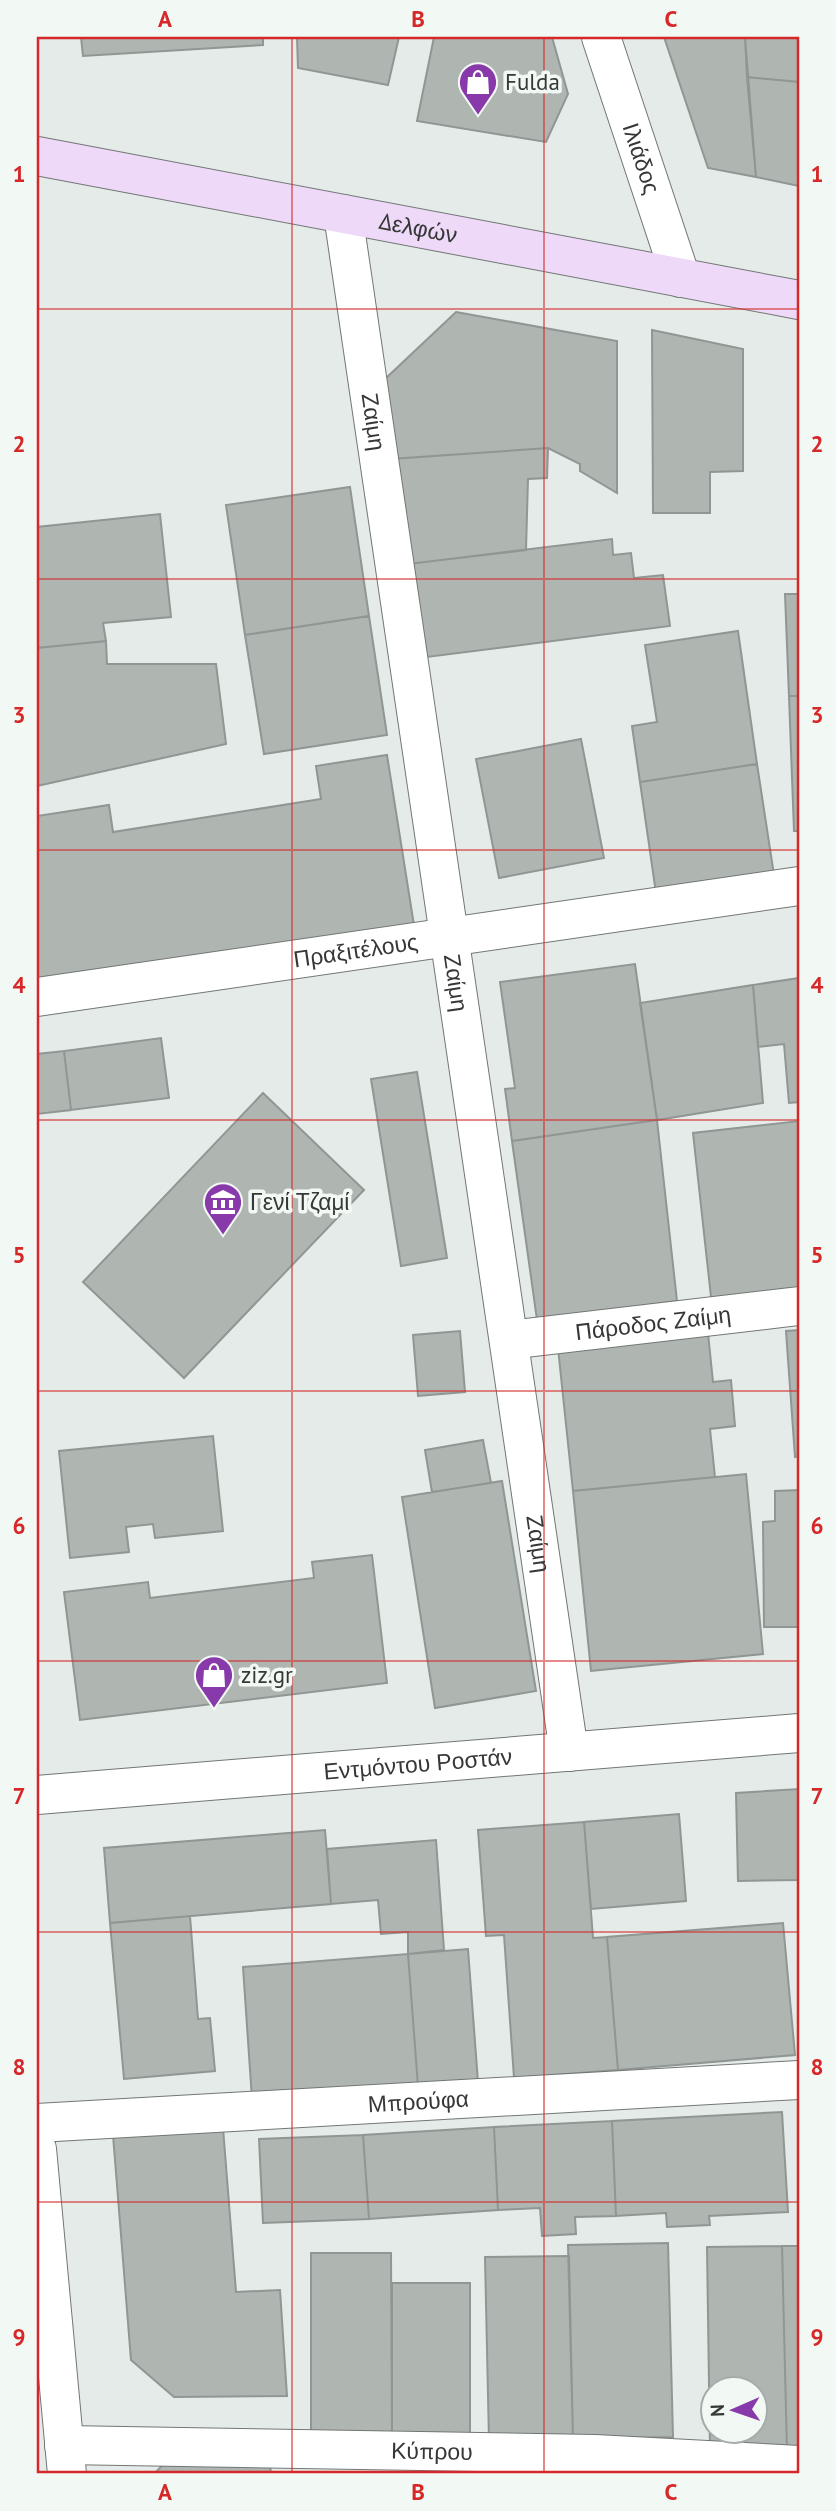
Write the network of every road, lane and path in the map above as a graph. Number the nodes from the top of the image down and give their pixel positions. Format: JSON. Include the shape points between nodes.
{"nodes":[{"id":1,"x":601,"y":37,"type":"edge"},
{"id":2,"x":37,"y":156,"type":"edge"},
{"id":3,"x":343,"y":214,"type":"junction"},
{"id":4,"x":681,"y":278,"type":"junction"},
{"id":5,"x":799,"y":300,"type":"edge"},
{"id":6,"x":799,"y":886,"type":"edge"},
{"id":7,"x":450,"y":938,"type":"junction"},
{"id":8,"x":37,"y":997,"type":"edge"},
{"id":9,"x":799,"y":1306,"type":"edge"},
{"id":10,"x":509,"y":1340,"type":"junction"},
{"id":11,"x":799,"y":1733,"type":"edge"},
{"id":12,"x":569,"y":1752,"type":"junction"},
{"id":13,"x":37,"y":1795,"type":"edge"},
{"id":14,"x":799,"y":2080,"type":"edge"},
{"id":15,"x":37,"y":2123,"type":"edge"},
{"id":16,"x":37,"y":2149,"type":"edge"},
{"id":17,"x":65,"y":2460,"type":"edge"},
{"id":18,"x":799,"y":2465,"type":"edge"}],
"edges":[{"from":1,"to":4,"type":"street","name":"Ιλιάδος"},
{"from":2,"to":3,"type":"main road","name":"Δελφών"},
{"from":3,"to":4,"type":"main road","name":"Δελφών"},
{"from":3,"to":7,"type":"street","name":"Ζαίμη"},
{"from":4,"to":5,"type":"main road","name":"Δελφών"},
{"from":6,"to":7,"type":"street","name":"Πραξιτέλους"},
{"from":7,"to":8,"type":"street","name":"Πραξιτέλους"},
{"from":7,"to":10,"type":"street","name":"Ζαίμη"},
{"from":9,"to":10,"type":"street","name":"Πάροδος Ζαίμη"},
{"from":10,"to":12,"type":"street","name":"Ζαίμη"},
{"from":11,"to":12,"type":"street","name":"Εντμόντου Ροστάν"},
{"from":12,"to":13,"type":"street","name":"Εντμόντου Ροστάν"},
{"from":14,"to":15,"type":"street","name":"Μπρούφα"},
{"from":16,"to":17,"type":"street"},
{"from":17,"to":18,"type":"street","name":"Κύπρου","via":[[595,2454]]}]}
